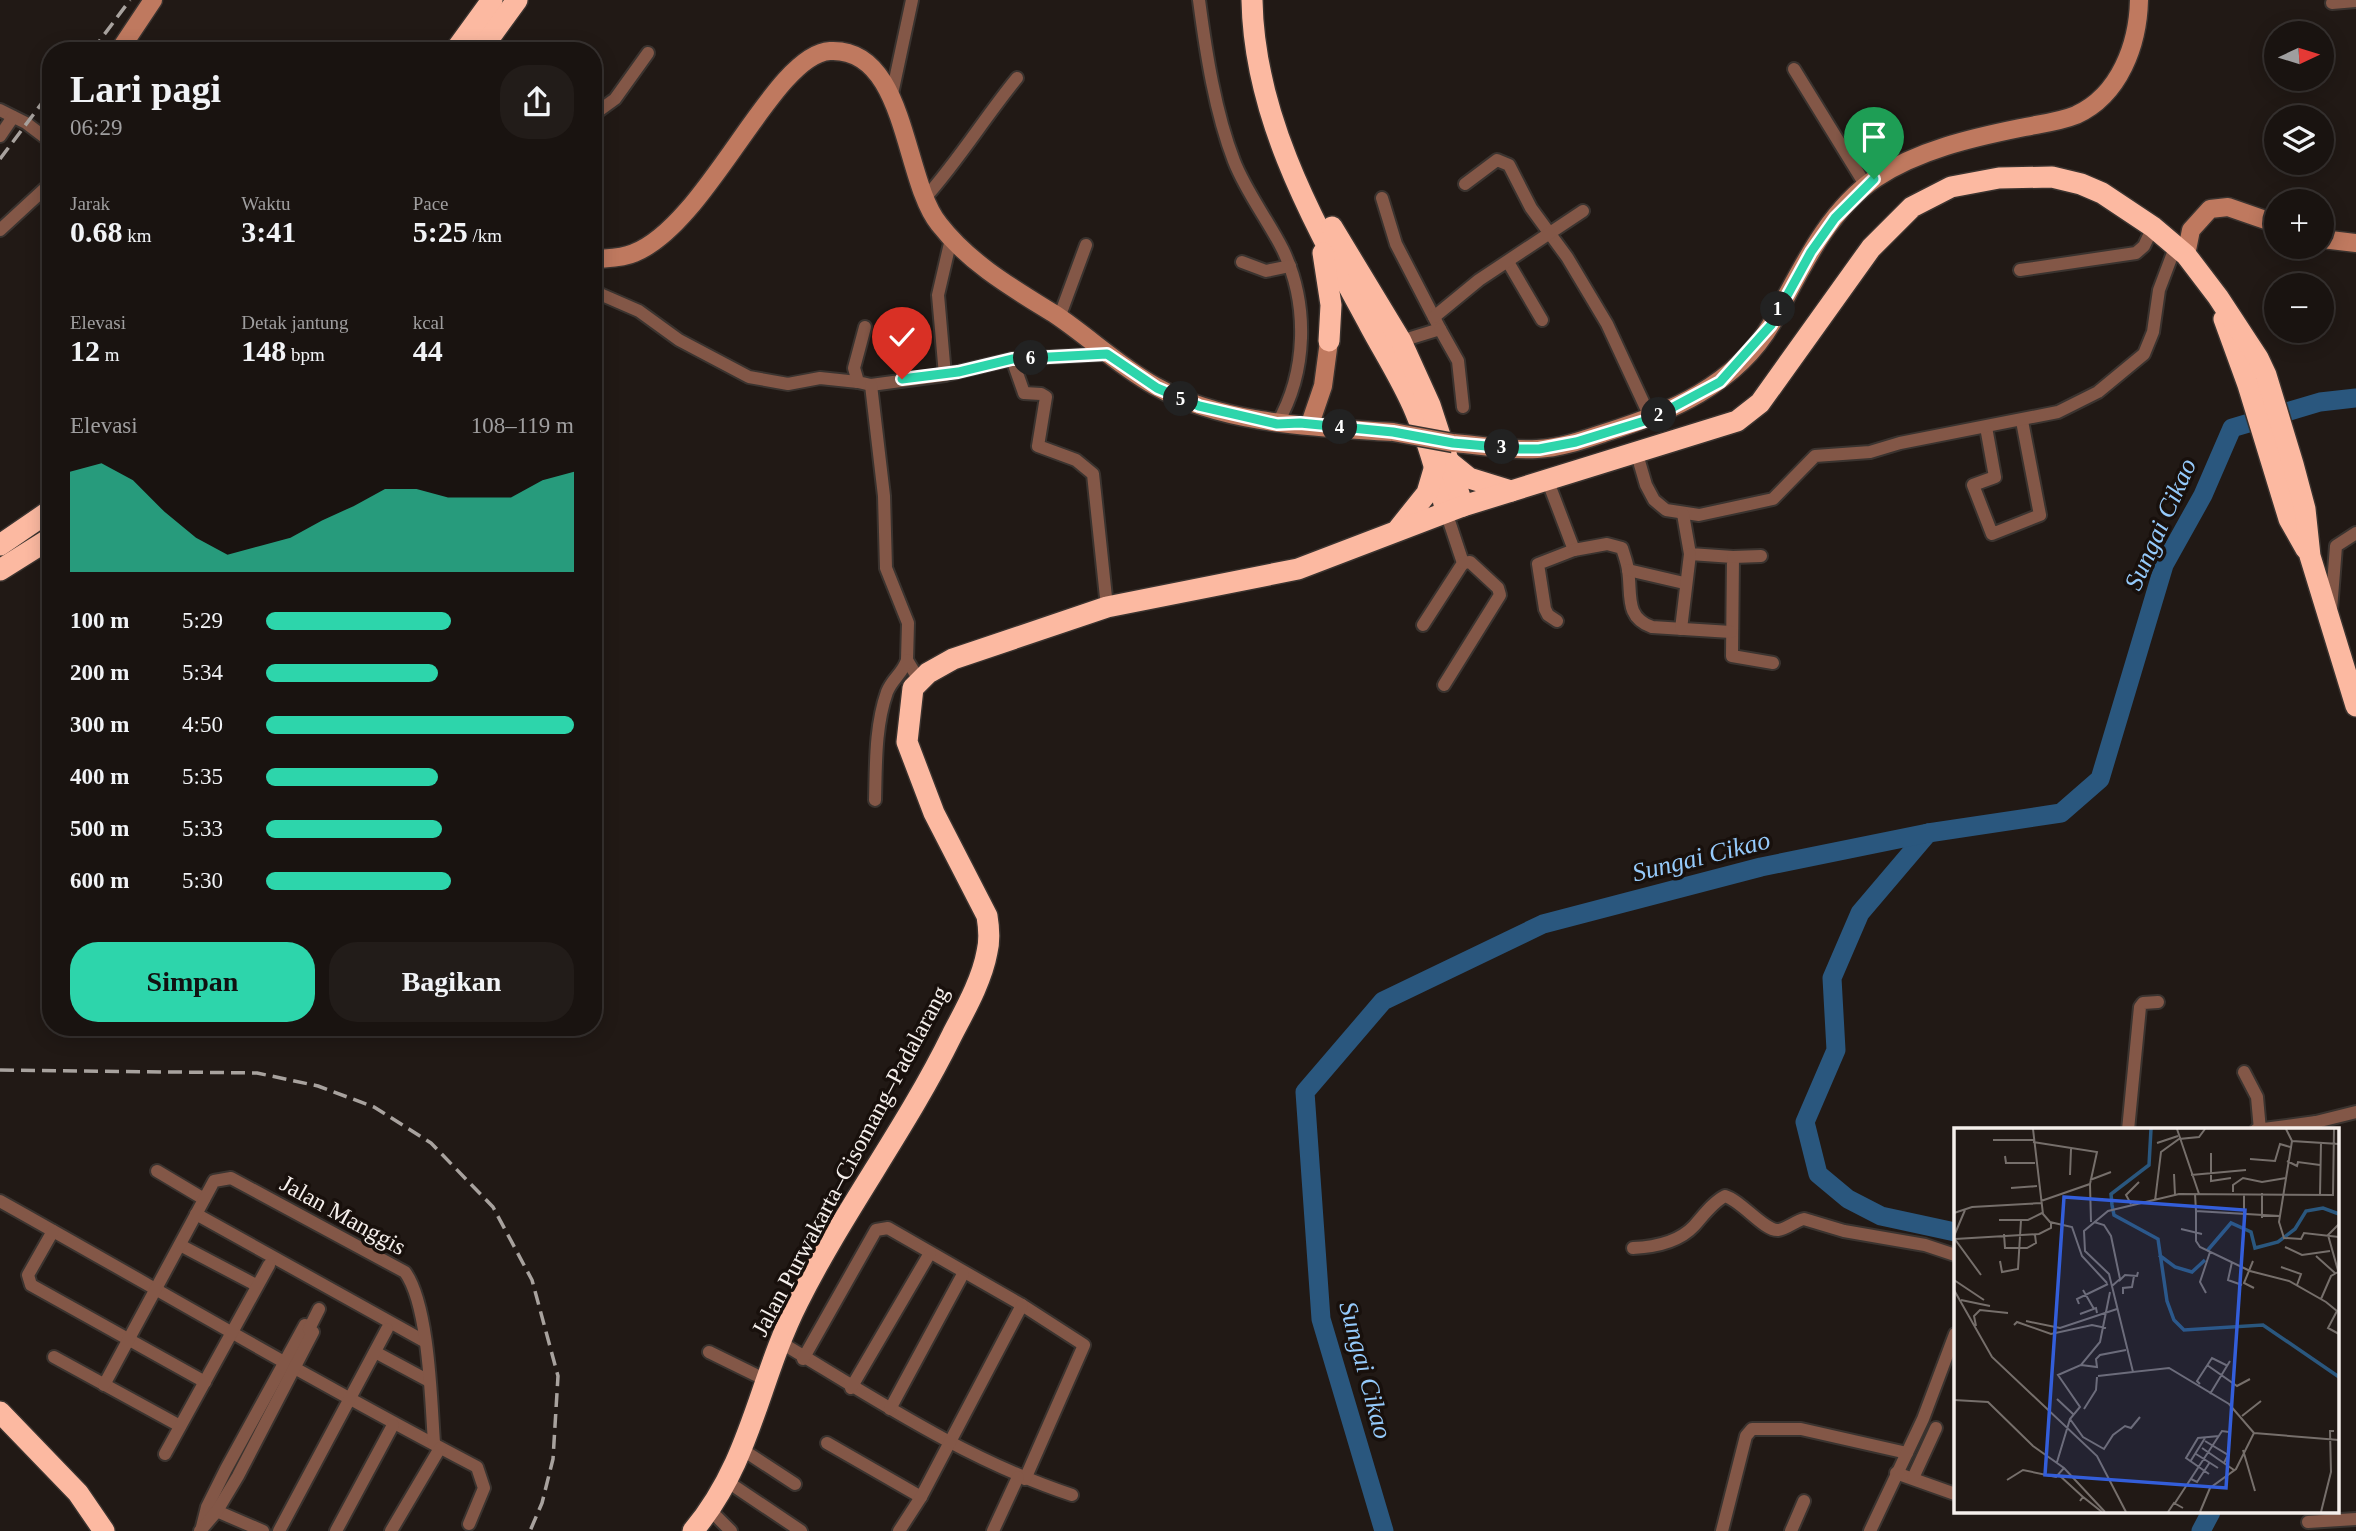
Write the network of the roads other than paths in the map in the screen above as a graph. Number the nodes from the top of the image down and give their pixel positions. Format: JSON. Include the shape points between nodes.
{"nodes":[{"id":1,"x":153,"y":0,"type":"edge"},
{"id":2,"x":492,"y":0,"type":"edge"},
{"id":3,"x":517,"y":0,"type":"edge"},
{"id":4,"x":912,"y":0,"type":"edge"},
{"id":5,"x":1199,"y":0,"type":"edge"},
{"id":6,"x":1252,"y":0,"type":"edge"},
{"id":7,"x":1261,"y":0,"type":"edge"},
{"id":8,"x":2139,"y":0,"type":"edge"},
{"id":9,"x":2356,"y":1,"type":"edge"},
{"id":10,"x":2332,"y":3,"type":"dead end"},
{"id":11,"x":125,"y":42,"type":"edge"},
{"id":12,"x":462,"y":42,"type":"edge"},
{"id":13,"x":487,"y":42,"type":"edge"},
{"id":14,"x":648,"y":53,"type":"dead end"},
{"id":15,"x":1794,"y":69,"type":"dead end"},
{"id":16,"x":1017,"y":78,"type":"dead end"},
{"id":17,"x":892,"y":94,"type":"junction"},
{"id":18,"x":602,"y":108,"type":"edge"},
{"id":19,"x":0,"y":110,"type":"edge"},
{"id":20,"x":13,"y":117,"type":"junction"},
{"id":21,"x":0,"y":136,"type":"edge"},
{"id":22,"x":42,"y":136,"type":"edge"},
{"id":23,"x":1465,"y":184,"type":"dead end"},
{"id":24,"x":1866,"y":186,"type":"junction"},
{"id":25,"x":42,"y":191,"type":"edge"},
{"id":26,"x":925,"y":198,"type":"junction"},
{"id":27,"x":1382,"y":198,"type":"dead end"},
{"id":28,"x":1583,"y":211,"type":"dead end"},
{"id":29,"x":2264,"y":219,"type":"edge"},
{"id":30,"x":1317,"y":227,"type":"junction"},
{"id":31,"x":0,"y":230,"type":"edge"},
{"id":32,"x":1549,"y":233,"type":"junction"},
{"id":33,"x":951,"y":239,"type":"junction"},
{"id":34,"x":2334,"y":240,"type":"edge"},
{"id":35,"x":2170,"y":241,"type":"junction"},
{"id":36,"x":2356,"y":243,"type":"edge"},
{"id":37,"x":1086,"y":244,"type":"dead end"},
{"id":38,"x":602,"y":260,"type":"edge"},
{"id":39,"x":1242,"y":262,"type":"dead end"},
{"id":40,"x":1508,"y":262,"type":"junction"},
{"id":41,"x":1290,"y":266,"type":"junction"},
{"id":42,"x":2020,"y":270,"type":"dead end"},
{"id":43,"x":602,"y":295,"type":"edge"},
{"id":44,"x":1059,"y":318,"type":"junction"},
{"id":45,"x":1542,"y":320,"type":"dead end"},
{"id":46,"x":1437,"y":323,"type":"junction"},
{"id":47,"x":865,"y":327,"type":"dead end"},
{"id":48,"x":1329,"y":341,"type":"junction"},
{"id":49,"x":1390,"y":342,"type":"junction"},
{"id":50,"x":1107,"y":354,"type":"junction"},
{"id":51,"x":1012,"y":359,"type":"junction"},
{"id":52,"x":945,"y":375,"type":"junction"},
{"id":53,"x":865,"y":383,"type":"junction"},
{"id":54,"x":1463,"y":407,"type":"dead end"},
{"id":55,"x":1651,"y":419,"type":"junction"},
{"id":56,"x":2021,"y":421,"type":"junction"},
{"id":57,"x":1277,"y":424,"type":"junction"},
{"id":58,"x":1310,"y":424,"type":"junction"},
{"id":59,"x":1986,"y":427,"type":"junction"},
{"id":60,"x":1636,"y":451,"type":"junction"},
{"id":61,"x":1446,"y":456,"type":"junction"},
{"id":62,"x":1547,"y":479,"type":"junction"},
{"id":63,"x":1511,"y":491,"type":"junction"},
{"id":64,"x":1455,"y":509,"type":"junction"},
{"id":65,"x":1683,"y":514,"type":"junction"},
{"id":66,"x":42,"y":516,"type":"edge"},
{"id":67,"x":1395,"y":531,"type":"junction"},
{"id":68,"x":2356,"y":533,"type":"edge"},
{"id":69,"x":42,"y":544,"type":"edge"},
{"id":70,"x":0,"y":545,"type":"edge"},
{"id":71,"x":1574,"y":550,"type":"junction"},
{"id":72,"x":1690,"y":554,"type":"junction"},
{"id":73,"x":1761,"y":556,"type":"dead end"},
{"id":74,"x":1733,"y":557,"type":"junction"},
{"id":75,"x":1464,"y":563,"type":"junction"},
{"id":76,"x":0,"y":570,"type":"edge"},
{"id":77,"x":1628,"y":570,"type":"junction"},
{"id":78,"x":1684,"y":583,"type":"junction"},
{"id":79,"x":1107,"y":607,"type":"junction"},
{"id":80,"x":2330,"y":620,"type":"junction"},
{"id":81,"x":1557,"y":621,"type":"dead end"},
{"id":82,"x":1423,"y":625,"type":"dead end"},
{"id":83,"x":1681,"y":629,"type":"junction"},
{"id":84,"x":1731,"y":632,"type":"junction"},
{"id":85,"x":907,"y":660,"type":"junction"},
{"id":86,"x":1773,"y":663,"type":"dead end"},
{"id":87,"x":919,"y":680,"type":"junction"},
{"id":88,"x":1444,"y":685,"type":"dead end"},
{"id":89,"x":2356,"y":706,"type":"edge"},
{"id":90,"x":875,"y":800,"type":"dead end"},
{"id":91,"x":2158,"y":1002,"type":"dead end"},
{"id":92,"x":2244,"y":1072,"type":"dead end"},
{"id":93,"x":2356,"y":1112,"type":"edge"},
{"id":94,"x":2316,"y":1126,"type":"edge"},
{"id":95,"x":2129,"y":1128,"type":"edge"},
{"id":96,"x":2258,"y":1128,"type":"edge"},
{"id":97,"x":2287,"y":1128,"type":"edge"},
{"id":98,"x":156,"y":1171,"type":"dead end"},
{"id":99,"x":205,"y":1199,"type":"junction"},
{"id":100,"x":0,"y":1201,"type":"edge"},
{"id":101,"x":196,"y":1214,"type":"junction"},
{"id":102,"x":53,"y":1231,"type":"junction"},
{"id":103,"x":180,"y":1245,"type":"junction"},
{"id":104,"x":1633,"y":1248,"type":"dead end"},
{"id":105,"x":930,"y":1254,"type":"junction"},
{"id":106,"x":1954,"y":1255,"type":"edge"},
{"id":107,"x":269,"y":1265,"type":"dead end"},
{"id":108,"x":964,"y":1274,"type":"junction"},
{"id":109,"x":256,"y":1285,"type":"junction"},
{"id":110,"x":156,"y":1288,"type":"junction"},
{"id":111,"x":1022,"y":1305,"type":"junction"},
{"id":112,"x":319,"y":1309,"type":"dead end"},
{"id":113,"x":387,"y":1329,"type":"dead end"},
{"id":114,"x":232,"y":1330,"type":"junction"},
{"id":115,"x":1954,"y":1336,"type":"edge"},
{"id":116,"x":130,"y":1338,"type":"junction"},
{"id":117,"x":424,"y":1341,"type":"junction"},
{"id":118,"x":780,"y":1342,"type":"junction"},
{"id":119,"x":375,"y":1352,"type":"junction"},
{"id":120,"x":709,"y":1352,"type":"dead end"},
{"id":121,"x":54,"y":1357,"type":"dead end"},
{"id":122,"x":803,"y":1359,"type":"junction"},
{"id":123,"x":290,"y":1363,"type":"junction"},
{"id":124,"x":766,"y":1380,"type":"junction"},
{"id":125,"x":429,"y":1381,"type":"junction"},
{"id":126,"x":205,"y":1382,"type":"junction"},
{"id":127,"x":104,"y":1385,"type":"junction"},
{"id":128,"x":851,"y":1388,"type":"junction"},
{"id":129,"x":350,"y":1400,"type":"junction"},
{"id":130,"x":890,"y":1409,"type":"junction"},
{"id":131,"x":0,"y":1412,"type":"edge"},
{"id":132,"x":393,"y":1425,"type":"junction"},
{"id":133,"x":180,"y":1426,"type":"junction"},
{"id":134,"x":1936,"y":1428,"type":"dead end"},
{"id":135,"x":247,"y":1430,"type":"junction"},
{"id":136,"x":259,"y":1436,"type":"junction"},
{"id":137,"x":827,"y":1443,"type":"dead end"},
{"id":138,"x":949,"y":1444,"type":"junction"},
{"id":139,"x":437,"y":1445,"type":"junction"},
{"id":140,"x":743,"y":1450,"type":"junction"},
{"id":141,"x":1907,"y":1453,"type":"junction"},
{"id":142,"x":165,"y":1454,"type":"dead end"},
{"id":143,"x":1896,"y":1473,"type":"junction"},
{"id":144,"x":1022,"y":1478,"type":"junction"},
{"id":145,"x":1913,"y":1478,"type":"junction"},
{"id":146,"x":728,"y":1482,"type":"junction"},
{"id":147,"x":795,"y":1484,"type":"dead end"},
{"id":148,"x":1954,"y":1494,"type":"edge"},
{"id":149,"x":1072,"y":1495,"type":"dead end"},
{"id":150,"x":921,"y":1497,"type":"junction"},
{"id":151,"x":1804,"y":1501,"type":"dead end"},
{"id":152,"x":212,"y":1509,"type":"junction"},
{"id":153,"x":710,"y":1510,"type":"junction"},
{"id":154,"x":2356,"y":1519,"type":"edge"},
{"id":155,"x":2308,"y":1522,"type":"edge"},
{"id":156,"x":469,"y":1524,"type":"dead end"},
{"id":157,"x":201,"y":1529,"type":"edge"},
{"id":158,"x":104,"y":1531,"type":"edge"},
{"id":159,"x":263,"y":1531,"type":"edge"},
{"id":160,"x":279,"y":1531,"type":"edge"},
{"id":161,"x":336,"y":1531,"type":"edge"},
{"id":162,"x":391,"y":1531,"type":"edge"},
{"id":163,"x":692,"y":1531,"type":"edge"},
{"id":164,"x":731,"y":1531,"type":"edge"},
{"id":165,"x":801,"y":1531,"type":"edge"},
{"id":166,"x":899,"y":1531,"type":"edge"},
{"id":167,"x":993,"y":1531,"type":"edge"},
{"id":168,"x":1722,"y":1531,"type":"edge"},
{"id":169,"x":1791,"y":1531,"type":"edge"},
{"id":170,"x":1870,"y":1531,"type":"edge"}],
"edges":[{"from":1,"to":11,"type":"street"},
{"from":2,"to":12,"type":"highway"},
{"from":3,"to":13,"type":"highway"},
{"from":4,"to":17,"type":"street"},
{"from":5,"to":41,"type":"street","via":[[1230,149]]},
{"from":6,"to":30,"type":"highway","via":[[1254,42],[1272,120]]},
{"from":7,"to":49,"type":"highway","via":[[1272,82],[1300,160]]},
{"from":8,"to":24,"type":"street","via":[[2136,31],[2123,68],[2091,106],[2059,121],[1933,150]]},
{"from":9,"to":10,"type":"street"},
{"from":14,"to":18,"type":"street","via":[[615,99]]},
{"from":15,"to":24,"type":"street"},
{"from":16,"to":26,"type":"street"},
{"from":17,"to":26,"type":"street"},
{"from":17,"to":38,"type":"street","via":[[863,60],[833,51],[819,53],[786,82],[706,192],[677,224],[637,253]]},
{"from":19,"to":20,"type":"street"},
{"from":20,"to":21,"type":"street"},
{"from":20,"to":22,"type":"street"},
{"from":23,"to":32,"type":"street","via":[[1497,160],[1506,162]]},
{"from":24,"to":55,"type":"street","via":[[1835,218],[1771,325],[1742,359],[1704,393]]},
{"from":25,"to":31,"type":"street"},
{"from":26,"to":33,"type":"street"},
{"from":27,"to":46,"type":"street","via":[[1396,244]]},
{"from":28,"to":32,"type":"street"},
{"from":29,"to":35,"type":"street","via":[[2217,207]]},
{"from":30,"to":48,"type":"highway","via":[[1327,270]]},
{"from":30,"to":49,"type":"highway"},
{"from":32,"to":40,"type":"street"},
{"from":32,"to":55,"type":"street","via":[[1608,324]]},
{"from":33,"to":44,"type":"street","via":[[999,280]]},
{"from":33,"to":52,"type":"street","via":[[938,295]]},
{"from":34,"to":36,"type":"street"},
{"from":35,"to":42,"type":"street","via":[[2144,246],[2136,253]]},
{"from":35,"to":56,"type":"street","via":[[2153,332],[2137,362],[2086,400]]},
{"from":35,"to":60,"type":"highway","via":[[2102,193],[2052,177],[1973,181],[1934,194],[1912,207],[1871,248],[1750,413],[1721,428]]},
{"from":35,"to":80,"type":"highway","via":[[2218,297],[2257,380],[2284,468],[2305,509],[2310,556]]},
{"from":37,"to":44,"type":"street"},
{"from":39,"to":41,"type":"street","via":[[1266,271]]},
{"from":40,"to":45,"type":"street"},
{"from":40,"to":46,"type":"street","via":[[1479,280]]},
{"from":41,"to":57,"type":"street","via":[[1302,357],[1291,400]]},
{"from":43,"to":53,"type":"street","via":[[639,311],[679,340],[749,377],[788,384],[824,378]]},
{"from":44,"to":50,"type":"street"},
{"from":46,"to":49,"type":"street"},
{"from":46,"to":54,"type":"street","via":[[1458,361]]},
{"from":47,"to":53,"type":"street","via":[[854,368]]},
{"from":48,"to":49,"type":"highway","via":[[1343,326],[1357,322]]},
{"from":48,"to":58,"type":"street","via":[[1323,386]]},
{"from":49,"to":61,"type":"highway","via":[[1430,405]]},
{"from":50,"to":51,"type":"street"},
{"from":50,"to":57,"type":"street","via":[[1157,388],[1199,406]]},
{"from":51,"to":52,"type":"street"},
{"from":51,"to":79,"type":"street","via":[[1024,393],[1046,397],[1038,446],[1076,460],[1093,474]]},
{"from":52,"to":53,"type":"street"},
{"from":53,"to":85,"type":"street","via":[[884,496],[886,568],[908,623]]},
{"from":55,"to":61,"type":"street","via":[[1539,449]]},
{"from":56,"to":59,"type":"street"},
{"from":56,"to":59,"type":"street","via":[[2040,515],[1992,534],[1973,486],[1995,477]]},
{"from":57,"to":58,"type":"street"},
{"from":58,"to":61,"type":"street","bridge":true,"via":[[1393,432]]},
{"from":59,"to":65,"type":"street","via":[[1870,452],[1815,456],[1773,499]]},
{"from":60,"to":62,"type":"highway"},
{"from":60,"to":65,"type":"street","via":[[1654,500],[1666,510]]},
{"from":61,"to":63,"type":"highway","via":[[1469,478]]},
{"from":61,"to":64,"type":"highway"},
{"from":61,"to":67,"type":"highway","via":[[1408,521]]},
{"from":62,"to":63,"type":"highway"},
{"from":62,"to":71,"type":"street"},
{"from":63,"to":64,"type":"highway"},
{"from":64,"to":67,"type":"highway"},
{"from":64,"to":75,"type":"street"},
{"from":65,"to":72,"type":"street"},
{"from":66,"to":70,"type":"highway"},
{"from":67,"to":79,"type":"highway","via":[[1277,575]]},
{"from":68,"to":80,"type":"street","via":[[2336,546]]},
{"from":69,"to":76,"type":"highway"},
{"from":71,"to":77,"type":"street","via":[[1616,544],[1622,548]]},
{"from":71,"to":81,"type":"street","via":[[1538,564],[1545,609]]},
{"from":72,"to":74,"type":"street"},
{"from":72,"to":78,"type":"street"},
{"from":73,"to":74,"type":"street"},
{"from":74,"to":84,"type":"street"},
{"from":75,"to":82,"type":"street"},
{"from":75,"to":88,"type":"street","via":[[1469,562],[1500,595]]},
{"from":77,"to":78,"type":"street"},
{"from":77,"to":83,"type":"street","via":[[1630,606],[1637,618],[1652,627]]},
{"from":78,"to":83,"type":"street"},
{"from":79,"to":87,"type":"highway","via":[[953,659]]},
{"from":80,"to":89,"type":"highway"},
{"from":83,"to":84,"type":"street"},
{"from":84,"to":86,"type":"street","via":[[1732,656]]},
{"from":85,"to":87,"type":"street"},
{"from":85,"to":90,"type":"street","via":[[886,694],[876,747]]},
{"from":87,"to":118,"type":"highway","name":"Jalan Purwakarta–Cisomang–Padalarang","via":[[909,702],[907,742],[937,820],[987,916],[987,955],[936,1069],[799,1300]]},
{"from":91,"to":95,"type":"street","via":[[2140,1007]]},
{"from":92,"to":96,"type":"street","via":[[2257,1097]]},
{"from":93,"to":94,"type":"street"},
{"from":94,"to":97,"type":"street"},
{"from":98,"to":99,"type":"street"},
{"from":99,"to":101,"type":"street","name":"Jalan Manggis"},
{"from":99,"to":117,"type":"street","name":"Jalan Manggis","via":[[214,1181],[231,1178],[405,1272]]},
{"from":100,"to":102,"type":"street"},
{"from":101,"to":103,"type":"street","name":"Jalan Manggis"},
{"from":101,"to":117,"type":"street"},
{"from":102,"to":110,"type":"street"},
{"from":102,"to":116,"type":"street","via":[[28,1275],[29,1282]]},
{"from":103,"to":109,"type":"street"},
{"from":103,"to":110,"type":"street","name":"Jalan Manggis"},
{"from":104,"to":106,"type":"street","via":[[1673,1240],[1726,1196],[1771,1229],[1804,1219]]},
{"from":105,"to":108,"type":"street"},
{"from":105,"to":122,"type":"street","via":[[884,1227],[876,1230]]},
{"from":105,"to":128,"type":"street"},
{"from":107,"to":109,"type":"street"},
{"from":108,"to":111,"type":"street"},
{"from":108,"to":130,"type":"street"},
{"from":109,"to":114,"type":"street"},
{"from":110,"to":114,"type":"street"},
{"from":110,"to":116,"type":"street","name":"Jalan Manggis"},
{"from":111,"to":138,"type":"street"},
{"from":111,"to":144,"type":"street","via":[[1084,1345]]},
{"from":112,"to":123,"type":"street"},
{"from":113,"to":119,"type":"street"},
{"from":114,"to":123,"type":"street"},
{"from":114,"to":126,"type":"street"},
{"from":115,"to":141,"type":"street"},
{"from":116,"to":126,"type":"street"},
{"from":116,"to":127,"type":"street","name":"Jalan Manggis"},
{"from":117,"to":125,"type":"street","name":"Jalan Manggis"},
{"from":118,"to":122,"type":"street"},
{"from":118,"to":124,"type":"highway","name":"Jalan Purwakarta–Cisomang–Padalarang"},
{"from":119,"to":125,"type":"street"},
{"from":119,"to":129,"type":"street"},
{"from":120,"to":124,"type":"street"},
{"from":121,"to":127,"type":"street"},
{"from":122,"to":128,"type":"street"},
{"from":123,"to":129,"type":"street"},
{"from":123,"to":135,"type":"street"},
{"from":123,"to":136,"type":"street"},
{"from":124,"to":140,"type":"highway","name":"Jalan Purwakarta–Cisomang–Padalarang"},
{"from":125,"to":139,"type":"street","name":"Jalan Manggis"},
{"from":126,"to":133,"type":"street"},
{"from":127,"to":133,"type":"street"},
{"from":128,"to":130,"type":"street"},
{"from":129,"to":132,"type":"street"},
{"from":129,"to":160,"type":"street"},
{"from":130,"to":138,"type":"street"},
{"from":131,"to":158,"type":"highway","via":[[78,1493]]},
{"from":132,"to":139,"type":"street"},
{"from":132,"to":161,"type":"street"},
{"from":133,"to":142,"type":"street"},
{"from":134,"to":145,"type":"street"},
{"from":135,"to":136,"type":"street"},
{"from":135,"to":152,"type":"street"},
{"from":136,"to":152,"type":"street"},
{"from":137,"to":150,"type":"street"},
{"from":138,"to":144,"type":"street"},
{"from":138,"to":150,"type":"street"},
{"from":139,"to":156,"type":"street","via":[[477,1467],[483,1477],[482,1499]]},
{"from":139,"to":162,"type":"street"},
{"from":140,"to":146,"type":"highway","name":"Jalan Purwakarta–Cisomang–Padalarang"},
{"from":140,"to":147,"type":"street"},
{"from":141,"to":143,"type":"street"},
{"from":141,"to":168,"type":"street","via":[[1801,1429],[1752,1429],[1745,1436]]},
{"from":143,"to":145,"type":"street"},
{"from":143,"to":170,"type":"street"},
{"from":144,"to":149,"type":"street"},
{"from":144,"to":167,"type":"street"},
{"from":145,"to":148,"type":"street"},
{"from":146,"to":153,"type":"highway","name":"Jalan Purwakarta–Cisomang–Padalarang"},
{"from":146,"to":165,"type":"street"},
{"from":150,"to":166,"type":"street"},
{"from":151,"to":169,"type":"street"},
{"from":152,"to":157,"type":"street"},
{"from":152,"to":159,"type":"street"},
{"from":153,"to":163,"type":"highway","name":"Jalan Purwakarta–Cisomang–Padalarang"},
{"from":153,"to":164,"type":"street"},
{"from":154,"to":155,"type":"street"}]}
